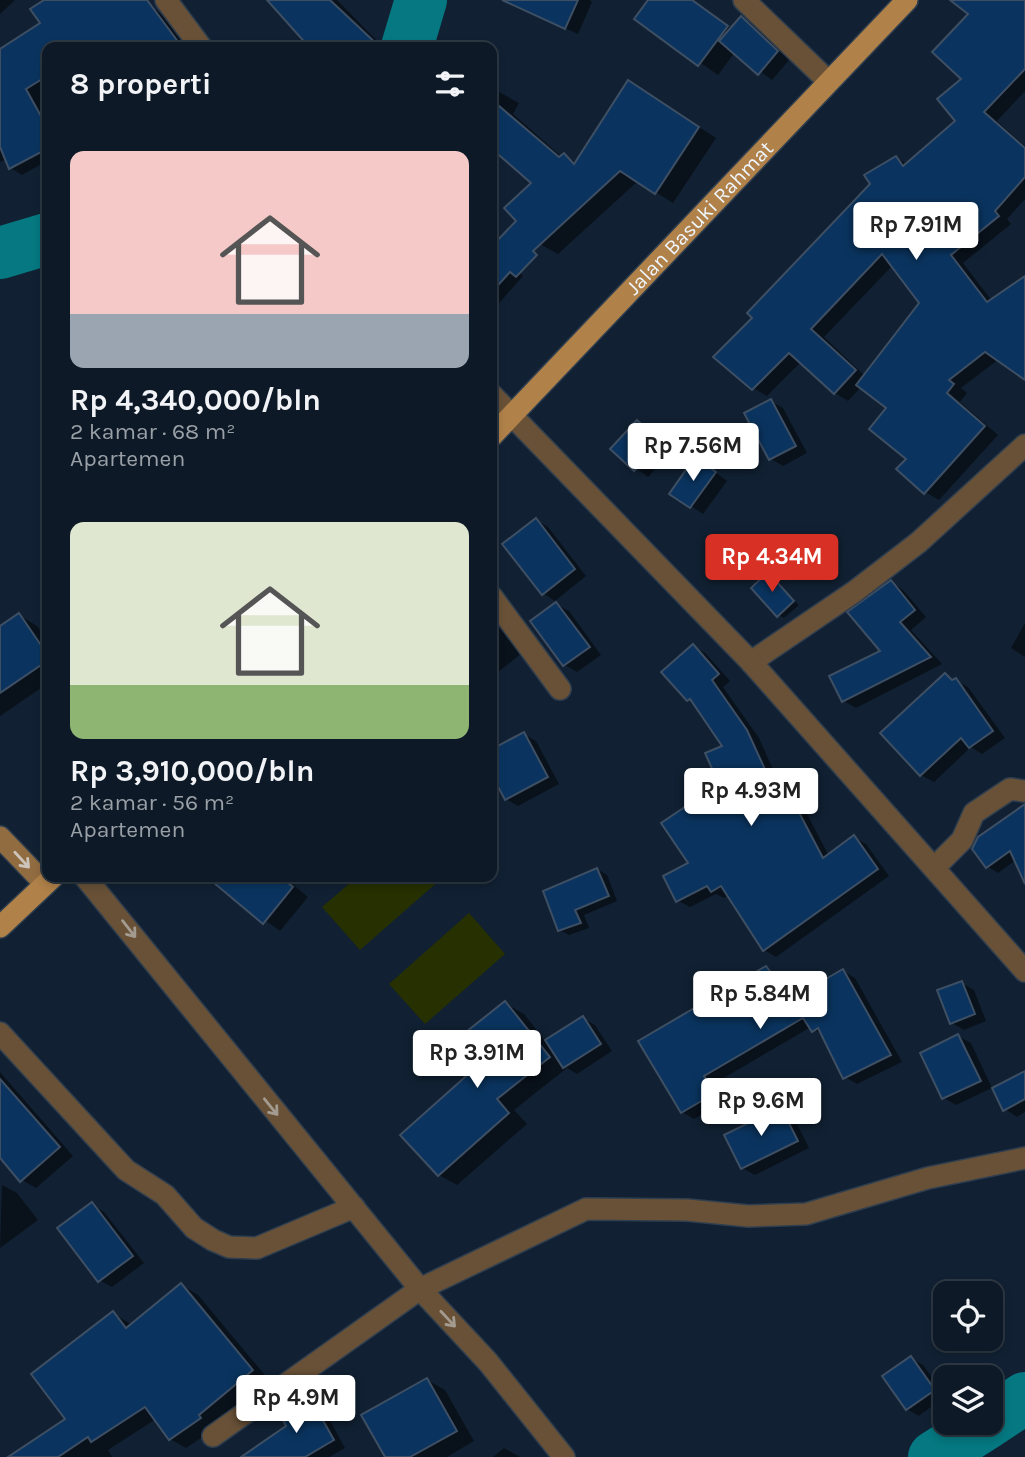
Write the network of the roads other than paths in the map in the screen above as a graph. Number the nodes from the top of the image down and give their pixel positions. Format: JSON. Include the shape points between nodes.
{"nodes":[{"id":1,"x":166,"y":0,"type":"edge"},
{"id":2,"x":744,"y":0,"type":"edge"},
{"id":3,"x":907,"y":0,"type":"edge"},
{"id":4,"x":197,"y":42,"type":"edge"},
{"id":5,"x":828,"y":81,"type":"junction"},
{"id":6,"x":497,"y":401,"type":"edge"},
{"id":7,"x":511,"y":417,"type":"junction"},
{"id":8,"x":497,"y":431,"type":"edge"},
{"id":9,"x":1025,"y":445,"type":"edge"},
{"id":10,"x":497,"y":604,"type":"edge"},
{"id":11,"x":751,"y":662,"type":"junction"},
{"id":12,"x":560,"y":689,"type":"dead end"},
{"id":13,"x":1025,"y":791,"type":"edge"},
{"id":14,"x":0,"y":837,"type":"edge"},
{"id":15,"x":934,"y":868,"type":"junction"},
{"id":16,"x":42,"y":874,"type":"edge"},
{"id":17,"x":47,"y":882,"type":"edge"},
{"id":18,"x":89,"y":882,"type":"edge"},
{"id":19,"x":0,"y":927,"type":"edge"},
{"id":20,"x":1025,"y":971,"type":"edge"},
{"id":21,"x":0,"y":1033,"type":"edge"},
{"id":22,"x":1025,"y":1158,"type":"edge"},
{"id":23,"x":354,"y":1207,"type":"junction"},
{"id":24,"x":420,"y":1289,"type":"junction"},
{"id":25,"x":213,"y":1436,"type":"dead end"},
{"id":26,"x":564,"y":1457,"type":"edge"}],
"edges":[{"from":1,"to":4,"type":"street"},
{"from":2,"to":5,"type":"street"},
{"from":3,"to":5,"type":"main road","name":"Jalan Basuki Rahmat"},
{"from":5,"to":7,"type":"main road","name":"Jalan Basuki Rahmat"},
{"from":6,"to":7,"type":"street"},
{"from":7,"to":8,"type":"main road","name":"Jalan Basuki Rahmat"},
{"from":7,"to":11,"type":"street"},
{"from":9,"to":11,"type":"street","via":[[919,542]]},
{"from":10,"to":12,"type":"street"},
{"from":11,"to":15,"type":"street"},
{"from":13,"to":15,"type":"street","via":[[1010,789],[974,813],[962,840]]},
{"from":14,"to":16,"type":"main road","one_way":true},
{"from":15,"to":20,"type":"street"},
{"from":17,"to":19,"type":"main road"},
{"from":18,"to":23,"type":"street","one_way":true},
{"from":21,"to":23,"type":"street","via":[[126,1170],[165,1195],[194,1228],[213,1241],[245,1250],[257,1248]]},
{"from":22,"to":24,"type":"street","via":[[928,1178],[806,1214],[586,1209]]},
{"from":23,"to":24,"type":"street"},
{"from":24,"to":25,"type":"street"},
{"from":24,"to":26,"type":"street","one_way":true,"via":[[488,1362]]}]}
